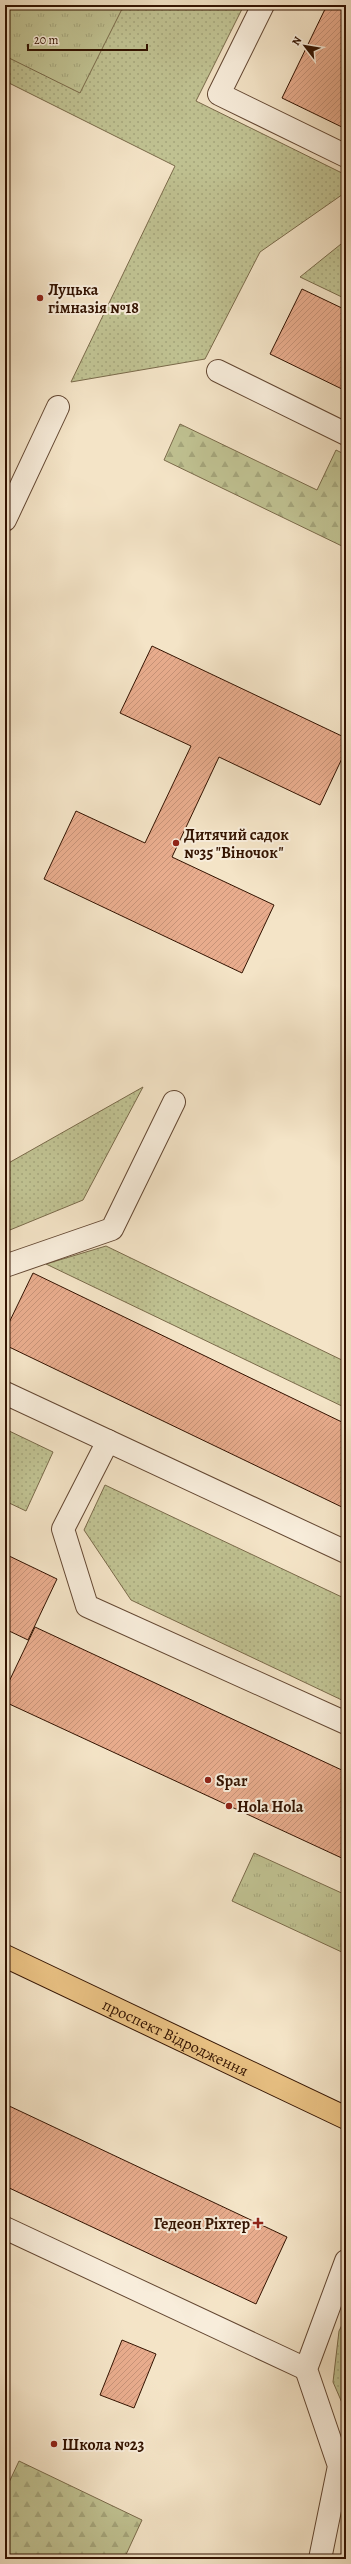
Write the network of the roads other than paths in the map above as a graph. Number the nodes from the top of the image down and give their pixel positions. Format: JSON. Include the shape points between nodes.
{"nodes":[{"id":1,"x":263,"y":5,"type":"edge"},
{"id":2,"x":346,"y":156,"type":"edge"},
{"id":3,"x":218,"y":371,"type":"dead end"},
{"id":4,"x":58,"y":407,"type":"dead end"},
{"id":5,"x":346,"y":434,"type":"edge"},
{"id":6,"x":5,"y":520,"type":"edge"},
{"id":7,"x":174,"y":1102,"type":"dead end"},
{"id":8,"x":5,"y":1266,"type":"edge"},
{"id":9,"x":5,"y":1393,"type":"edge"},
{"id":10,"x":108,"y":1441,"type":"junction"},
{"id":11,"x":346,"y":1552,"type":"edge"},
{"id":12,"x":346,"y":1723,"type":"edge"},
{"id":13,"x":5,"y":1956,"type":"edge"},
{"id":14,"x":346,"y":2118,"type":"edge"},
{"id":15,"x":5,"y":2228,"type":"edge"},
{"id":16,"x":346,"y":2262,"type":"edge"},
{"id":17,"x":306,"y":2370,"type":"junction"},
{"id":18,"x":320,"y":2559,"type":"edge"}],
"edges":[{"from":1,"to":2,"type":"lane","via":[[219,94]]},
{"from":3,"to":5,"type":"lane"},
{"from":4,"to":6,"type":"lane"},
{"from":7,"to":8,"type":"lane","via":[[112,1229]]},
{"from":9,"to":10,"type":"lane"},
{"from":10,"to":11,"type":"lane"},
{"from":10,"to":12,"type":"lane","via":[[63,1529],[86,1606]]},
{"from":13,"to":14,"type":"main road","name":"проспект Відродження"},
{"from":15,"to":17,"type":"lane"},
{"from":16,"to":17,"type":"lane"},
{"from":17,"to":18,"type":"lane","via":[[339,2466]]}]}
